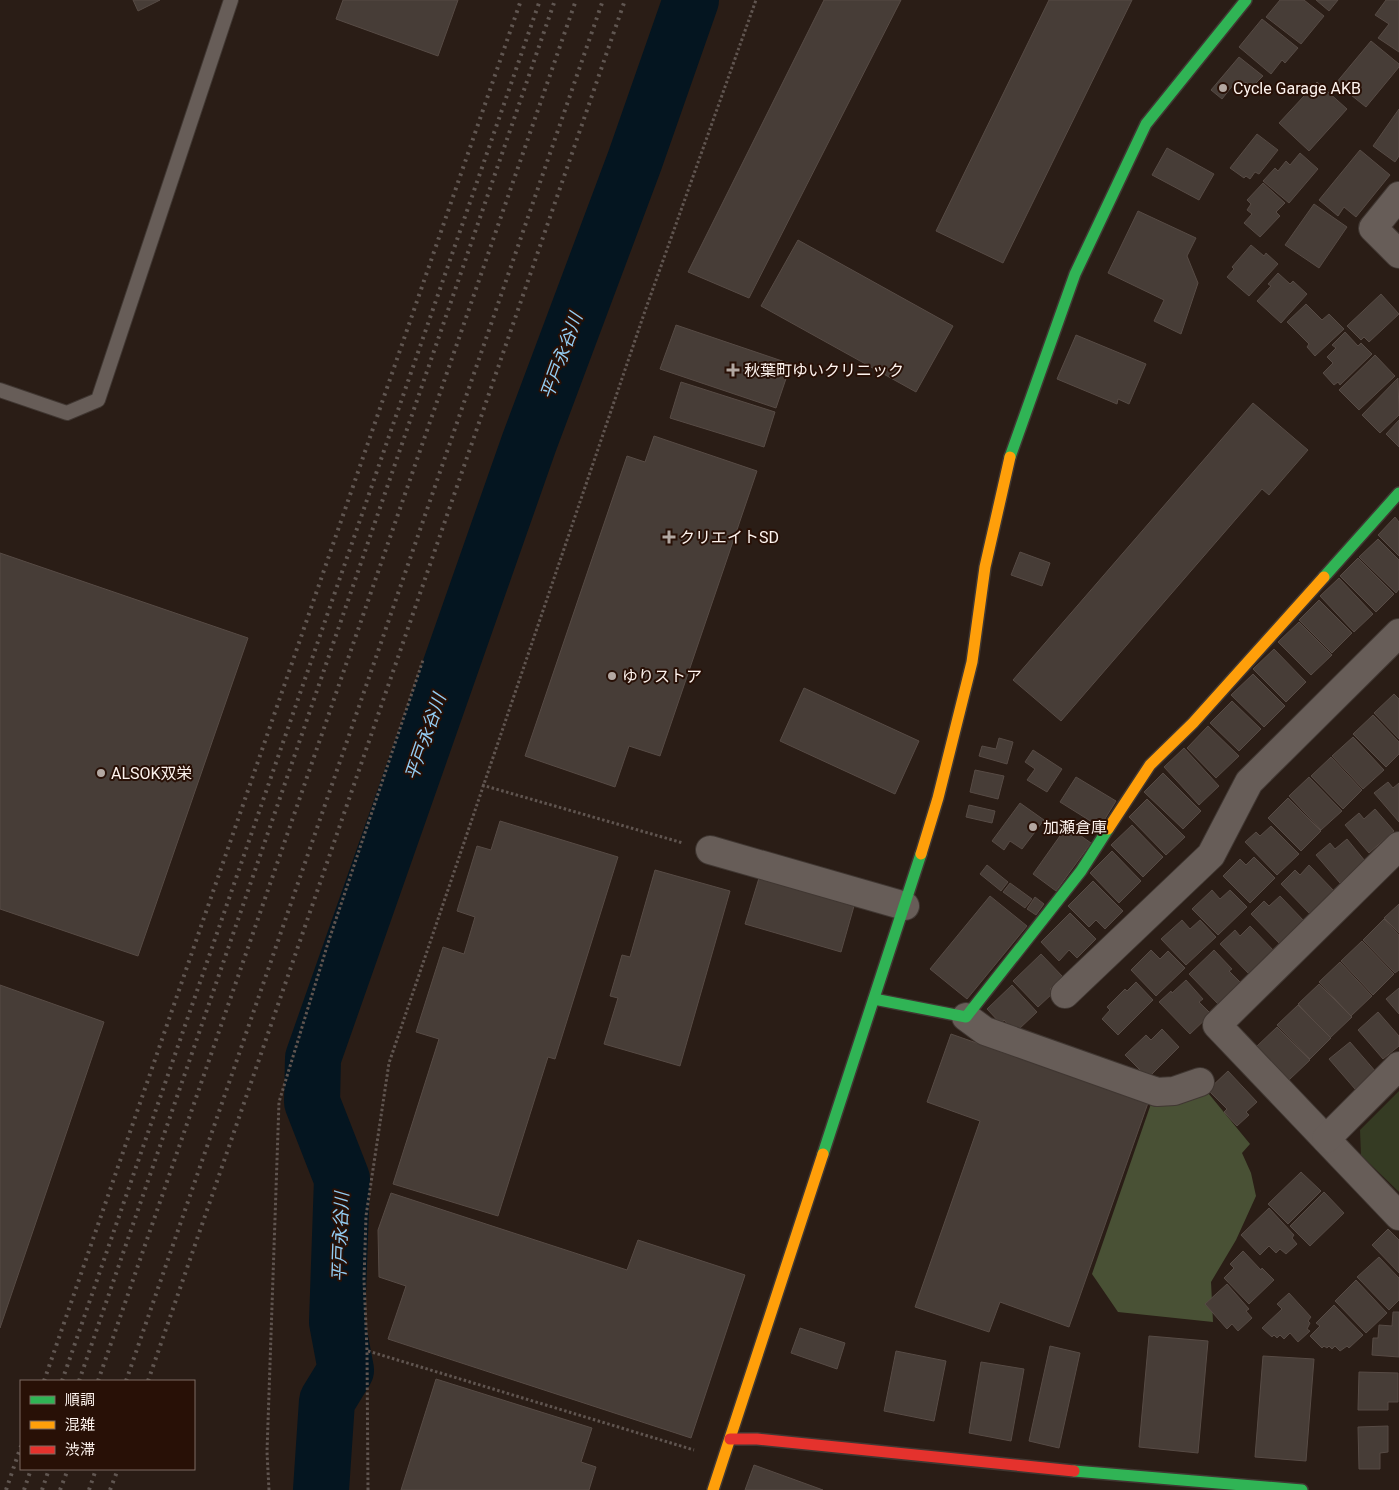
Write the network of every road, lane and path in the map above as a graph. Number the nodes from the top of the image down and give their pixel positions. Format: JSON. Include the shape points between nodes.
{"nodes":[{"id":1,"x":231,"y":0,"type":"edge"},
{"id":2,"x":756,"y":0,"type":"edge"},
{"id":3,"x":1246,"y":0,"type":"edge"},
{"id":4,"x":1399,"y":196,"type":"edge"},
{"id":5,"x":1399,"y":254,"type":"edge"},
{"id":6,"x":0,"y":390,"type":"edge"},
{"id":7,"x":1399,"y":494,"type":"edge"},
{"id":8,"x":1399,"y":633,"type":"edge"},
{"id":9,"x":423,"y":660,"type":"dead end"},
{"id":10,"x":482,"y":785,"type":"junction"},
{"id":11,"x":1399,"y":846,"type":"edge"},
{"id":12,"x":710,"y":850,"type":"joint"},
{"id":13,"x":905,"y":906,"type":"junction"},
{"id":14,"x":1065,"y":994,"type":"dead end"},
{"id":15,"x":874,"y":999,"type":"junction"},
{"id":16,"x":966,"y":1017,"type":"junction"},
{"id":17,"x":1399,"y":1066,"type":"edge"},
{"id":18,"x":1200,"y":1082,"type":"dead end"},
{"id":19,"x":1326,"y":1139,"type":"junction"},
{"id":20,"x":1399,"y":1216,"type":"edge"},
{"id":21,"x":367,"y":1351,"type":"junction"},
{"id":22,"x":730,"y":1439,"type":"junction"},
{"id":23,"x":724,"y":1459,"type":"junction"},
{"id":24,"x":1141,"y":1483,"type":"edge"},
{"id":25,"x":269,"y":1490,"type":"edge"},
{"id":26,"x":368,"y":1490,"type":"edge"},
{"id":27,"x":713,"y":1490,"type":"edge"},
{"id":28,"x":1302,"y":1490,"type":"edge"}],
"edges":[{"from":1,"to":6,"type":"lane","via":[[98,400],[67,412]]},
{"from":2,"to":10,"type":"path"},
{"from":3,"to":13,"type":"street","via":[[1146,124],[1075,274],[1010,458],[985,567],[972,662],[938,798]]},
{"from":4,"to":5,"type":"street","via":[[1373,228]]},
{"from":7,"to":16,"type":"street","via":[[1193,723],[1150,765],[1081,871]]},
{"from":8,"to":14,"type":"street","via":[[1249,782],[1211,855]]},
{"from":9,"to":25,"type":"path","via":[[328,943],[279,1102],[267,1452]]},
{"from":10,"to":12,"type":"path"},
{"from":10,"to":21,"type":"path","via":[[389,1063],[366,1216]]},
{"from":11,"to":19,"type":"street","via":[[1217,1025]]},
{"from":12,"to":13,"type":"street"},
{"from":13,"to":15,"type":"street"},
{"from":15,"to":16,"type":"street"},
{"from":15,"to":22,"type":"street"},
{"from":16,"to":18,"type":"street","via":[[985,1031],[1157,1092],[1174,1091]]},
{"from":17,"to":19,"type":"street"},
{"from":19,"to":20,"type":"street"},
{"from":21,"to":23,"type":"path"},
{"from":21,"to":26,"type":"path"},
{"from":22,"to":23,"type":"street"},
{"from":22,"to":24,"type":"street","via":[[777,1441]]},
{"from":23,"to":27,"type":"street"},
{"from":24,"to":28,"type":"street"}]}
